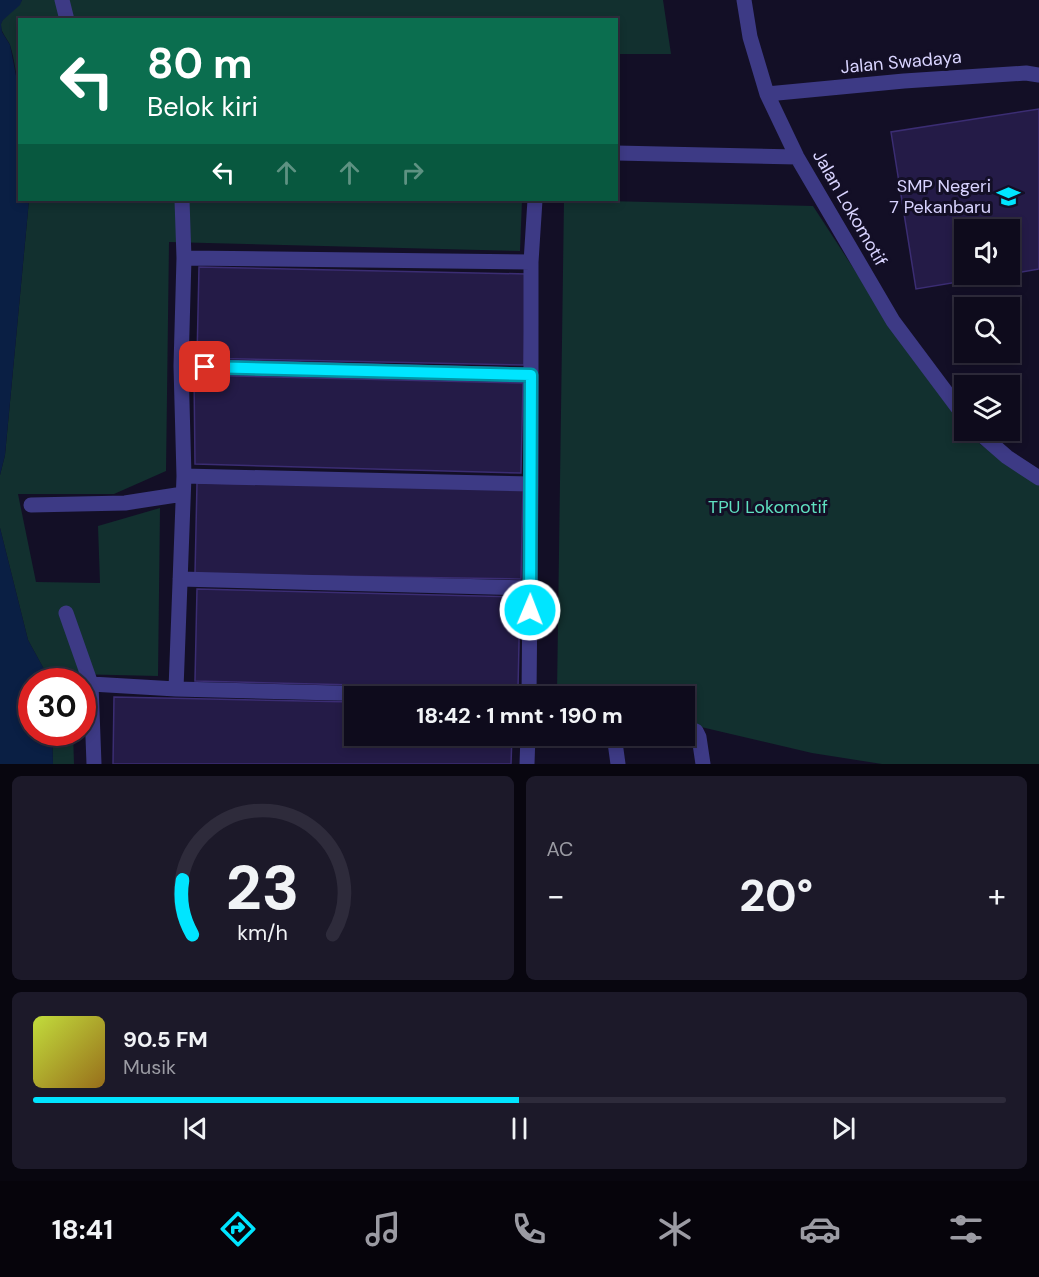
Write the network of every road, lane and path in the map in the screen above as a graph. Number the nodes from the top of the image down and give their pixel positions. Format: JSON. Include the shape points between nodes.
{"nodes":[{"id":1,"x":62,"y":0,"type":"edge"},
{"id":2,"x":744,"y":0,"type":"edge"},
{"id":3,"x":66,"y":18,"type":"edge"},
{"id":4,"x":1039,"y":75,"type":"edge"},
{"id":5,"x":767,"y":94,"type":"junction"},
{"id":6,"x":618,"y":153,"type":"edge"},
{"id":7,"x":797,"y":157,"type":"junction"},
{"id":8,"x":182,"y":201,"type":"edge"},
{"id":9,"x":535,"y":201,"type":"edge"},
{"id":10,"x":184,"y":258,"type":"junction"},
{"id":11,"x":531,"y":262,"type":"junction"},
{"id":12,"x":181,"y":366,"type":"junction"},
{"id":13,"x":531,"y":375,"type":"junction"},
{"id":14,"x":954,"y":403,"type":"edge"},
{"id":15,"x":989,"y":441,"type":"edge"},
{"id":16,"x":184,"y":476,"type":"junction"},
{"id":17,"x":1039,"y":478,"type":"edge"},
{"id":18,"x":531,"y":484,"type":"junction"},
{"id":19,"x":183,"y":494,"type":"junction"},
{"id":20,"x":31,"y":505,"type":"dead end"},
{"id":21,"x":180,"y":579,"type":"junction"},
{"id":22,"x":531,"y":588,"type":"junction"},
{"id":23,"x":66,"y":613,"type":"dead end"},
{"id":24,"x":85,"y":668,"type":"edge"},
{"id":25,"x":96,"y":684,"type":"edge"},
{"id":26,"x":529,"y":686,"type":"edge"},
{"id":27,"x":176,"y":689,"type":"junction"},
{"id":28,"x":344,"y":693,"type":"edge"},
{"id":29,"x":695,"y":731,"type":"edge"},
{"id":30,"x":93,"y":746,"type":"edge"},
{"id":31,"x":527,"y":746,"type":"edge"},
{"id":32,"x":616,"y":746,"type":"edge"},
{"id":33,"x":94,"y":764,"type":"edge"},
{"id":34,"x":526,"y":764,"type":"edge"},
{"id":35,"x":618,"y":764,"type":"edge"},
{"id":36,"x":703,"y":764,"type":"edge"}],
"edges":[{"from":1,"to":3,"type":"street"},
{"from":2,"to":5,"type":"street","name":"Jalan Lokomotif"},
{"from":4,"to":5,"type":"street","name":"Jalan Swadaya","via":[[904,81]]},
{"from":5,"to":7,"type":"street","name":"Jalan Lokomotif"},
{"from":6,"to":7,"type":"street"},
{"from":7,"to":14,"type":"street","name":"Jalan Lokomotif","via":[[893,321]]},
{"from":8,"to":10,"type":"street"},
{"from":9,"to":11,"type":"street"},
{"from":10,"to":11,"type":"street"},
{"from":10,"to":12,"type":"street"},
{"from":11,"to":13,"type":"street"},
{"from":12,"to":13,"type":"street"},
{"from":12,"to":16,"type":"street"},
{"from":13,"to":18,"type":"street"},
{"from":15,"to":17,"type":"street"},
{"from":16,"to":18,"type":"street"},
{"from":16,"to":19,"type":"street"},
{"from":18,"to":22,"type":"street"},
{"from":19,"to":20,"type":"street","via":[[125,503]]},
{"from":19,"to":21,"type":"street"},
{"from":21,"to":22,"type":"street"},
{"from":21,"to":27,"type":"street"},
{"from":22,"to":26,"type":"street"},
{"from":23,"to":24,"type":"street"},
{"from":25,"to":27,"type":"street"},
{"from":27,"to":28,"type":"street"},
{"from":29,"to":36,"type":"street"},
{"from":30,"to":33,"type":"street"},
{"from":31,"to":34,"type":"street"},
{"from":32,"to":35,"type":"street"}]}
